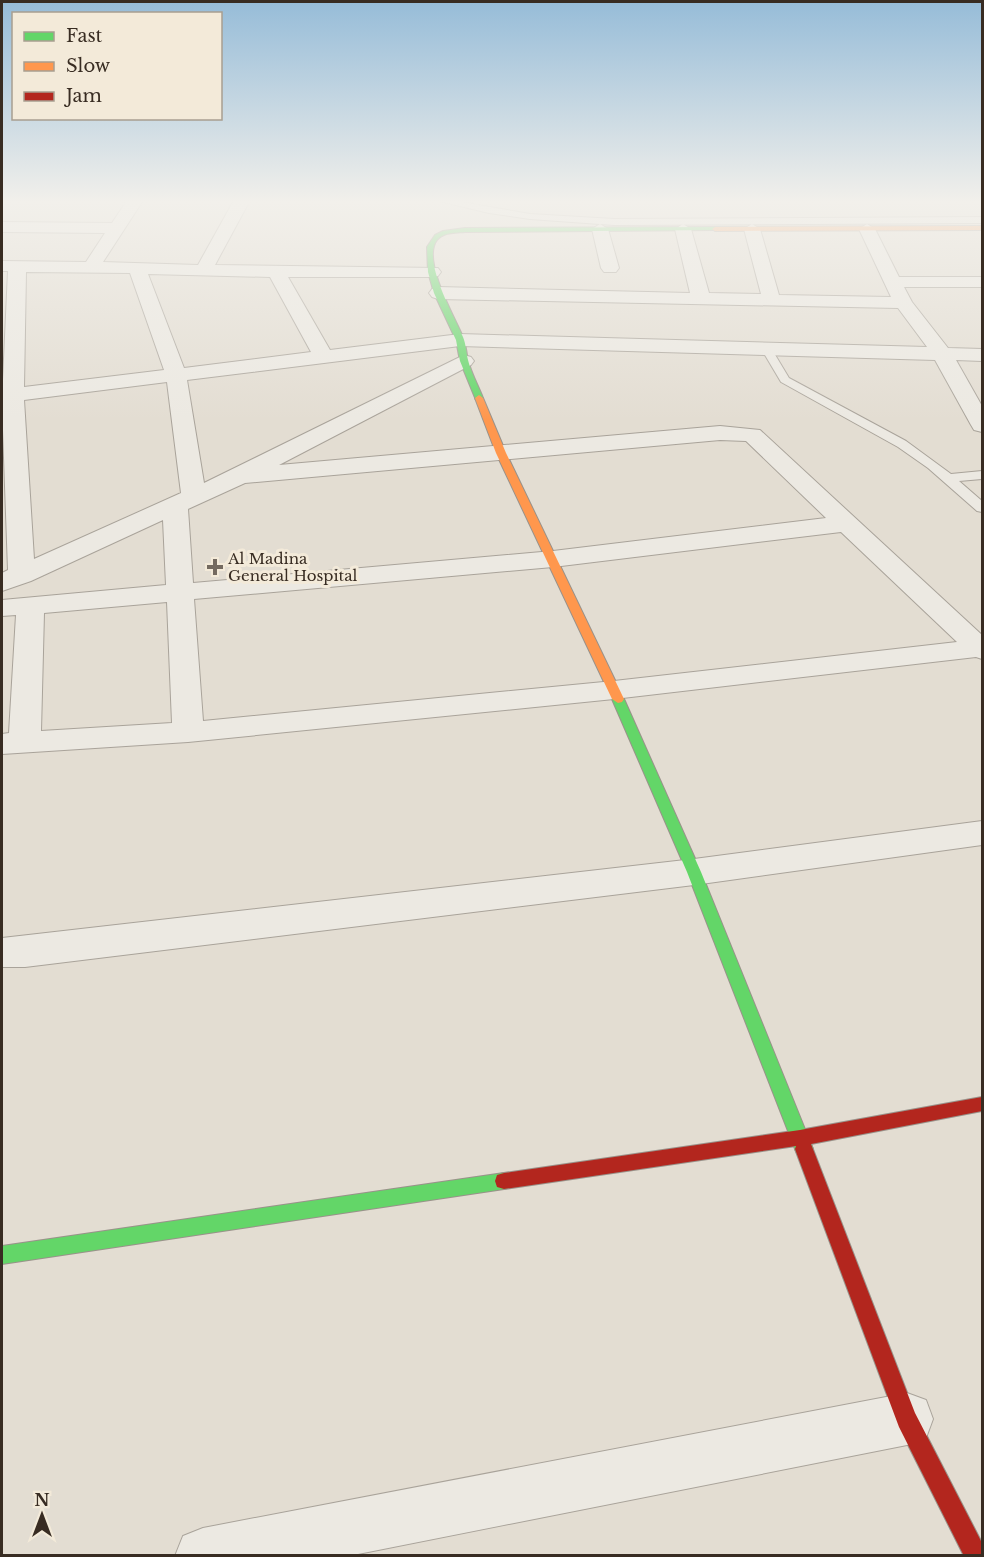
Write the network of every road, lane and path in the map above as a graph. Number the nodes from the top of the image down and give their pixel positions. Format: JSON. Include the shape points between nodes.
{"nodes":[{"id":1,"x":9,"y":275,"type":"edge"},
{"id":2,"x":140,"y":275,"type":"edge"},
{"id":3,"x":277,"y":275,"type":"edge"},
{"id":4,"x":433,"y":275,"type":"edge"},
{"id":5,"x":695,"y":275,"type":"edge"},
{"id":6,"x":765,"y":275,"type":"edge"},
{"id":7,"x":888,"y":275,"type":"edge"},
{"id":8,"x":892,"y":282,"type":"junction"},
{"id":9,"x":982,"y":282,"type":"edge"},
{"id":10,"x":438,"y":292,"type":"junction"},
{"id":11,"x":701,"y":299,"type":"junction"},
{"id":12,"x":772,"y":301,"type":"junction"},
{"id":13,"x":903,"y":303,"type":"junction"},
{"id":14,"x":767,"y":350,"type":"junction"},
{"id":15,"x":462,"y":351,"type":"junction"},
{"id":16,"x":943,"y":355,"type":"junction"},
{"id":17,"x":982,"y":355,"type":"edge"},
{"id":18,"x":323,"y":356,"type":"junction"},
{"id":19,"x":176,"y":375,"type":"junction"},
{"id":20,"x":8,"y":395,"type":"edge"},
{"id":21,"x":982,"y":425,"type":"edge"},
{"id":22,"x":501,"y":453,"type":"junction"},
{"id":23,"x":982,"y":475,"type":"edge"},
{"id":24,"x":240,"y":476,"type":"junction"},
{"id":25,"x":948,"y":478,"type":"junction"},
{"id":26,"x":184,"y":500,"type":"junction"},
{"id":27,"x":982,"y":508,"type":"edge"},
{"id":28,"x":849,"y":524,"type":"junction"},
{"id":29,"x":553,"y":559,"type":"junction"},
{"id":30,"x":11,"y":579,"type":"edge"},
{"id":31,"x":182,"y":592,"type":"junction"},
{"id":32,"x":16,"y":607,"type":"edge"},
{"id":33,"x":982,"y":649,"type":"edge"},
{"id":34,"x":614,"y":690,"type":"junction"},
{"id":35,"x":188,"y":732,"type":"junction"},
{"id":36,"x":13,"y":743,"type":"edge"},
{"id":37,"x":982,"y":833,"type":"edge"},
{"id":38,"x":694,"y":872,"type":"junction"},
{"id":39,"x":2,"y":953,"type":"edge"},
{"id":40,"x":982,"y":1104,"type":"edge"},
{"id":41,"x":800,"y":1138,"type":"junction"},
{"id":42,"x":2,"y":1255,"type":"edge"},
{"id":43,"x":907,"y":1419,"type":"junction"},
{"id":44,"x":979,"y":1554,"type":"edge"},
{"id":45,"x":203,"y":1556,"type":"edge"}],
"edges":[{"from":1,"to":20,"type":"street"},
{"from":2,"to":19,"type":"street"},
{"from":3,"to":18,"type":"street"},
{"from":4,"to":10,"type":"street"},
{"from":5,"to":11,"type":"street"},
{"from":6,"to":12,"type":"street"},
{"from":7,"to":8,"type":"street"},
{"from":8,"to":9,"type":"street"},
{"from":8,"to":13,"type":"street"},
{"from":10,"to":11,"type":"street"},
{"from":10,"to":15,"type":"street"},
{"from":11,"to":12,"type":"street"},
{"from":12,"to":13,"type":"street"},
{"from":13,"to":16,"type":"street"},
{"from":14,"to":15,"type":"street"},
{"from":14,"to":16,"type":"street"},
{"from":14,"to":25,"type":"lane","via":[[785,380],[902,444]]},
{"from":15,"to":18,"type":"street"},
{"from":15,"to":22,"type":"street"},
{"from":15,"to":24,"type":"street"},
{"from":16,"to":17,"type":"street"},
{"from":16,"to":21,"type":"street"},
{"from":18,"to":19,"type":"street"},
{"from":19,"to":20,"type":"street"},
{"from":19,"to":26,"type":"street"},
{"from":20,"to":30,"type":"street"},
{"from":22,"to":24,"type":"street"},
{"from":22,"to":28,"type":"street","via":[[743,433],[752,435]]},
{"from":22,"to":29,"type":"street"},
{"from":23,"to":25,"type":"lane"},
{"from":24,"to":26,"type":"street"},
{"from":25,"to":27,"type":"lane"},
{"from":26,"to":30,"type":"street"},
{"from":26,"to":31,"type":"street"},
{"from":28,"to":29,"type":"street"},
{"from":28,"to":33,"type":"street"},
{"from":29,"to":31,"type":"street"},
{"from":29,"to":34,"type":"street"},
{"from":31,"to":32,"type":"street"},
{"from":31,"to":35,"type":"street"},
{"from":32,"to":36,"type":"street"},
{"from":33,"to":34,"type":"street"},
{"from":34,"to":35,"type":"street"},
{"from":34,"to":38,"type":"street"},
{"from":35,"to":36,"type":"street"},
{"from":37,"to":38,"type":"street"},
{"from":38,"to":39,"type":"street"},
{"from":38,"to":41,"type":"street"},
{"from":40,"to":41,"type":"street"},
{"from":41,"to":42,"type":"street"},
{"from":41,"to":43,"type":"street"},
{"from":43,"to":44,"type":"street"},
{"from":43,"to":45,"type":"street"}]}
